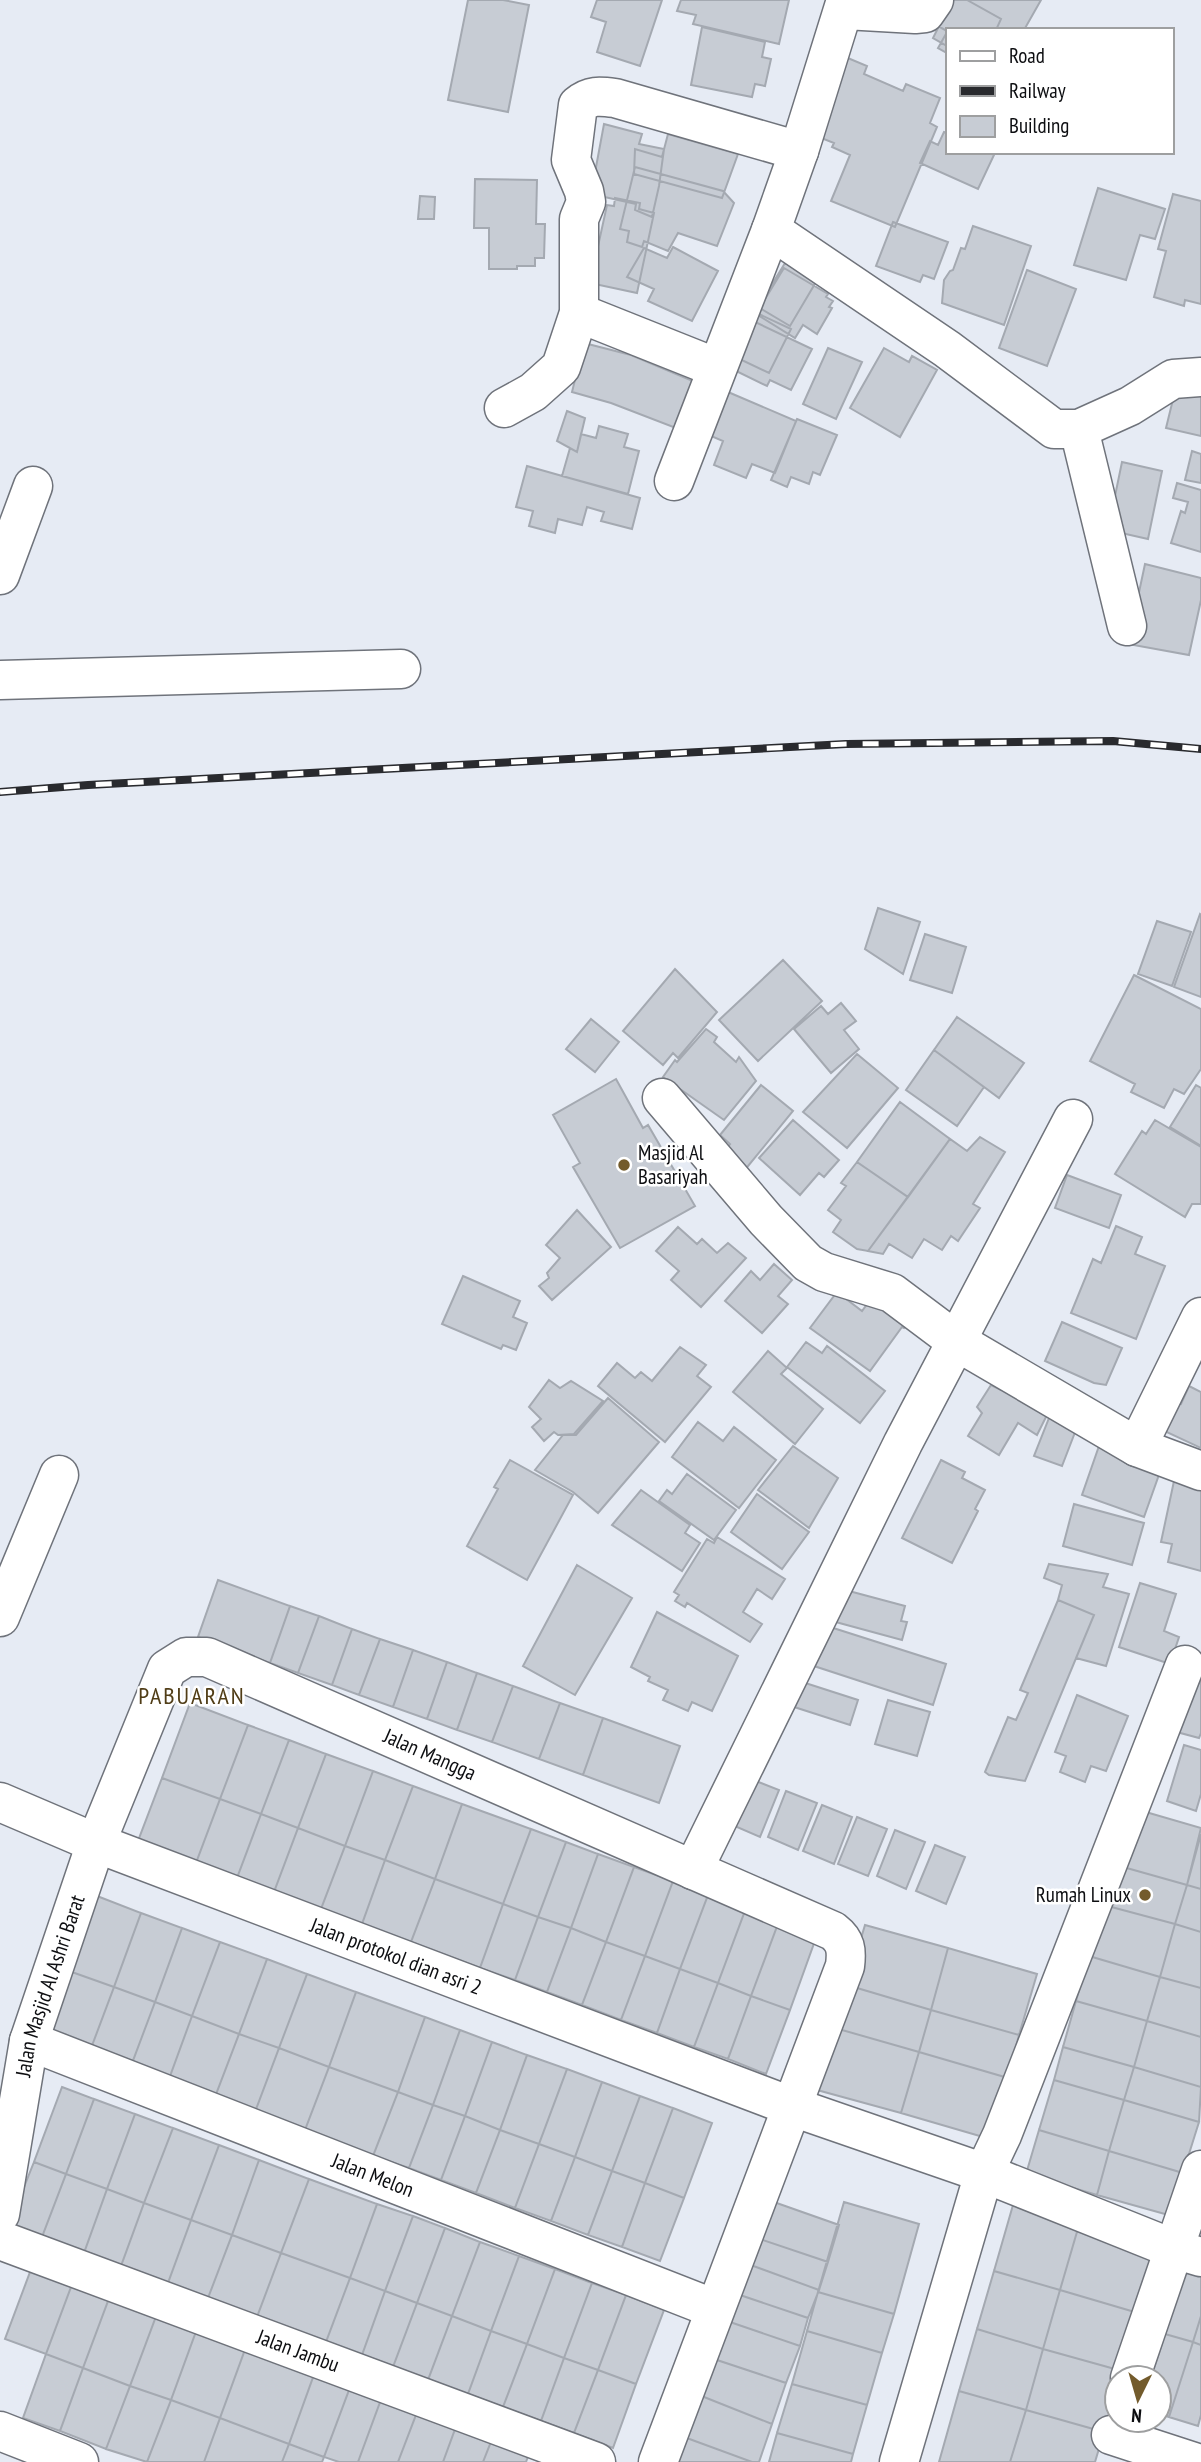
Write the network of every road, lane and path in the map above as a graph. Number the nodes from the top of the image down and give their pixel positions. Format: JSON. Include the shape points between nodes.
{"nodes":[{"id":1,"x":934,"y":0,"type":"edge"},
{"id":2,"x":846,"y":5,"type":"edge"},
{"id":3,"x":800,"y":151,"type":"junction"},
{"id":4,"x":771,"y":230,"type":"junction"},
{"id":5,"x":579,"y":313,"type":"junction"},
{"id":6,"x":717,"y":368,"type":"junction"},
{"id":7,"x":1201,"y":377,"type":"edge"},
{"id":8,"x":504,"y":408,"type":"dead end"},
{"id":9,"x":1079,"y":429,"type":"junction"},
{"id":10,"x":674,"y":481,"type":"dead end"},
{"id":11,"x":33,"y":486,"type":"dead end"},
{"id":12,"x":9,"y":527,"type":"edge"},
{"id":13,"x":0,"y":575,"type":"edge"},
{"id":14,"x":1127,"y":626,"type":"dead end"},
{"id":15,"x":401,"y":669,"type":"dead end"},
{"id":16,"x":0,"y":680,"type":"edge"},
{"id":17,"x":662,"y":1098,"type":"dead end"},
{"id":18,"x":1073,"y":1119,"type":"dead end"},
{"id":19,"x":1201,"y":1317,"type":"edge"},
{"id":20,"x":956,"y":1341,"type":"junction"},
{"id":21,"x":1137,"y":1447,"type":"junction"},
{"id":22,"x":1201,"y":1471,"type":"edge"},
{"id":23,"x":59,"y":1475,"type":"dead end"},
{"id":24,"x":0,"y":1617,"type":"edge"},
{"id":25,"x":1185,"y":1665,"type":"dead end"},
{"id":26,"x":167,"y":1669,"type":"joint"},
{"id":27,"x":0,"y":1802,"type":"edge"},
{"id":28,"x":96,"y":1843,"type":"junction"},
{"id":29,"x":693,"y":1870,"type":"junction"},
{"id":30,"x":29,"y":2041,"type":"junction"},
{"id":31,"x":793,"y":2107,"type":"junction"},
{"id":32,"x":1201,"y":2170,"type":"edge"},
{"id":33,"x":984,"y":2173,"type":"junction"},
{"id":34,"x":0,"y":2214,"type":"edge"},
{"id":35,"x":0,"y":2240,"type":"edge"},
{"id":36,"x":1187,"y":2253,"type":"edge"},
{"id":37,"x":715,"y":2309,"type":"junction"},
{"id":38,"x":1136,"y":2364,"type":"edge"},
{"id":39,"x":0,"y":2431,"type":"edge"},
{"id":40,"x":1111,"y":2438,"type":"edge"},
{"id":41,"x":79,"y":2462,"type":"edge"},
{"id":42,"x":596,"y":2462,"type":"edge"},
{"id":43,"x":659,"y":2462,"type":"edge"},
{"id":44,"x":899,"y":2462,"type":"edge"},
{"id":45,"x":1194,"y":2462,"type":"edge"}],
"edges":[{"from":1,"to":2,"type":"street","via":[[925,13],[915,14]]},
{"from":2,"to":3,"type":"street"},
{"from":3,"to":4,"type":"street"},
{"from":3,"to":5,"type":"street","via":[[615,98],[586,98],[578,105],[571,160],[586,202],[579,219]]},
{"from":4,"to":6,"type":"street"},
{"from":4,"to":9,"type":"street","via":[[947,349],[1054,429]]},
{"from":5,"to":6,"type":"street"},
{"from":5,"to":8,"type":"street","via":[[561,367],[533,392]]},
{"from":6,"to":10,"type":"street"},
{"from":7,"to":9,"type":"street","via":[[1173,379],[1130,406]]},
{"from":9,"to":14,"type":"street"},
{"from":11,"to":12,"type":"street"},
{"from":12,"to":13,"type":"street"},
{"from":15,"to":16,"type":"street"},
{"from":17,"to":20,"type":"street","via":[[808,1263],[892,1293]]},
{"from":18,"to":20,"type":"street"},
{"from":19,"to":21,"type":"street"},
{"from":20,"to":21,"type":"street"},
{"from":20,"to":29,"type":"street"},
{"from":21,"to":22,"type":"street"},
{"from":23,"to":24,"type":"street"},
{"from":25,"to":33,"type":"street"},
{"from":26,"to":28,"type":"street","name":"Jalan Masjid Al Ashri Barat"},
{"from":26,"to":29,"type":"street","name":"Jalan Mangga","via":[[186,1657],[207,1657]]},
{"from":27,"to":28,"type":"street","name":"Jalan protokol dian asri 2"},
{"from":28,"to":30,"type":"street","name":"Jalan Masjid Al Ashri Barat"},
{"from":28,"to":31,"type":"street","name":"Jalan protokol dian asri 2"},
{"from":29,"to":31,"type":"street","name":"Jalan Mangga","via":[[844,1939],[845,1966]]},
{"from":30,"to":34,"type":"street","name":"Jalan Masjid Al Ashri Barat"},
{"from":30,"to":37,"type":"street","name":"Jalan Melon"},
{"from":31,"to":33,"type":"street","name":"Jalan protokol dian asri 2"},
{"from":31,"to":37,"type":"street"},
{"from":32,"to":36,"type":"street"},
{"from":33,"to":36,"type":"street","name":"Jalan protokol dian asri 2"},
{"from":33,"to":44,"type":"street"},
{"from":35,"to":42,"type":"street","name":"Jalan Jambu"},
{"from":36,"to":38,"type":"street"},
{"from":37,"to":43,"type":"street"},
{"from":39,"to":41,"type":"street"},
{"from":40,"to":45,"type":"street"}]}
